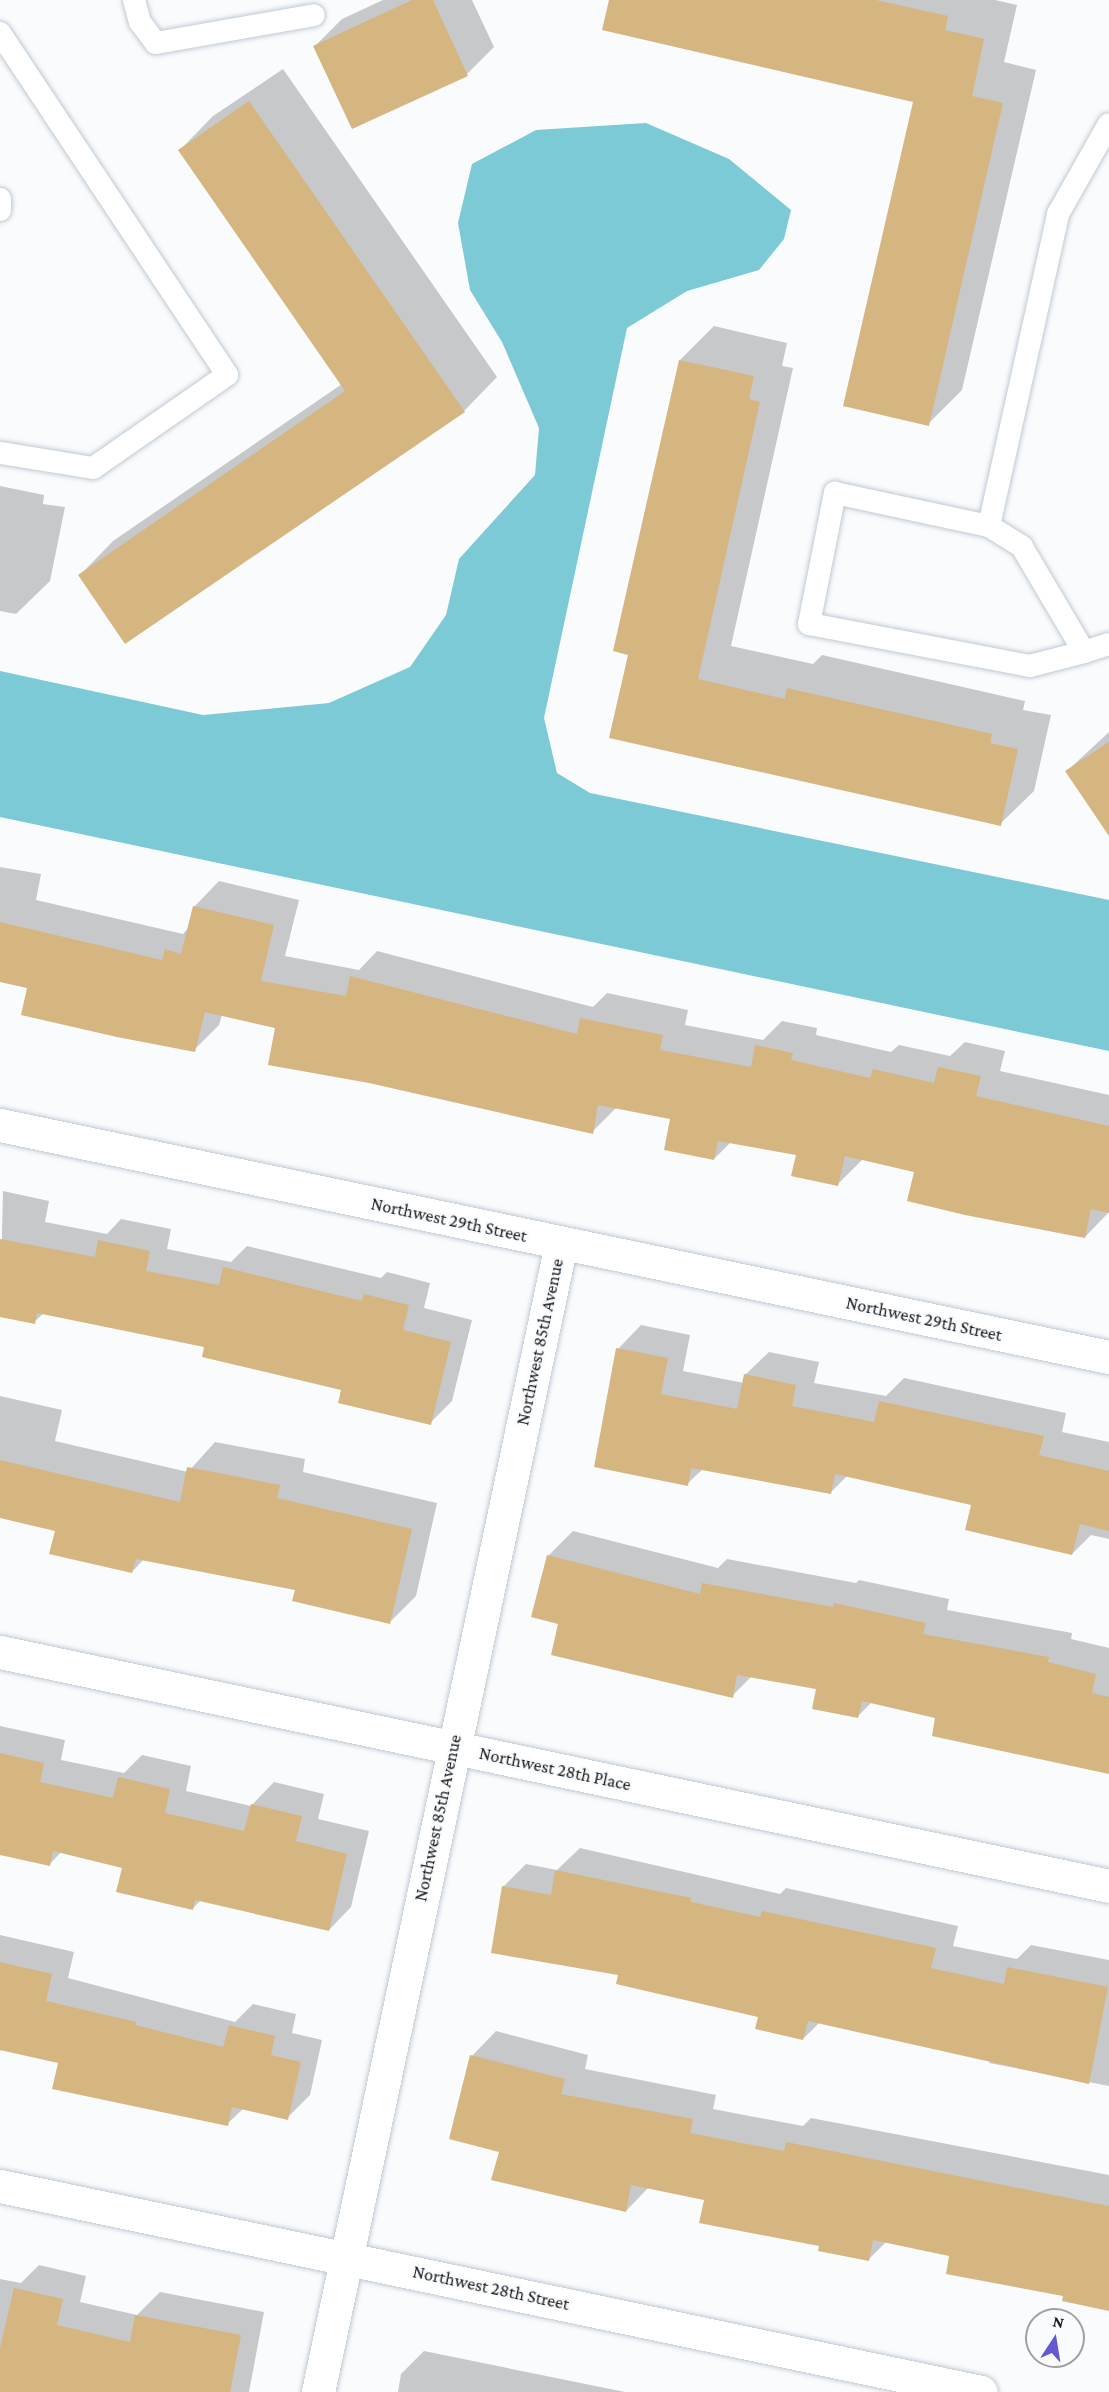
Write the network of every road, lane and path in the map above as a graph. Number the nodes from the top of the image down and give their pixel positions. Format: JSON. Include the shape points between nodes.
{"nodes":[{"id":1,"x":134,"y":0,"type":"edge"},
{"id":2,"x":314,"y":15,"type":"dead end"},
{"id":3,"x":0,"y":33,"type":"edge"},
{"id":4,"x":1109,"y":124,"type":"edge"},
{"id":5,"x":0,"y":199,"type":"edge"},
{"id":6,"x":0,"y":210,"type":"edge"},
{"id":7,"x":0,"y":453,"type":"edge"},
{"id":8,"x":989,"y":526,"type":"junction"},
{"id":9,"x":1109,"y":645,"type":"edge"},
{"id":10,"x":1084,"y":652,"type":"junction"},
{"id":11,"x":0,"y":1125,"type":"edge"},
{"id":12,"x":561,"y":1244,"type":"junction"},
{"id":13,"x":1109,"y":1357,"type":"edge"},
{"id":14,"x":0,"y":1652,"type":"edge"},
{"id":15,"x":453,"y":1747,"type":"junction"},
{"id":16,"x":1109,"y":1886,"type":"edge"},
{"id":17,"x":0,"y":2186,"type":"edge"},
{"id":18,"x":345,"y":2258,"type":"junction"},
{"id":19,"x":318,"y":2392,"type":"edge"},
{"id":20,"x":981,"y":2392,"type":"edge"}],
"edges":[{"from":1,"to":2,"type":"lane","via":[[140,22],[156,43]]},
{"from":3,"to":7,"type":"lane","via":[[227,375],[93,468]]},
{"from":4,"to":8,"type":"lane","via":[[1058,214]]},
{"from":5,"to":6,"type":"lane"},
{"from":8,"to":10,"type":"lane","via":[[1022,547]]},
{"from":8,"to":10,"type":"lane","via":[[835,493],[809,624],[1030,666]]},
{"from":9,"to":10,"type":"lane"},
{"from":11,"to":12,"type":"street","name":"Northwest 29th Street"},
{"from":12,"to":13,"type":"street","name":"Northwest 29th Street"},
{"from":12,"to":15,"type":"street","name":"Northwest 85th Avenue"},
{"from":14,"to":15,"type":"street","name":"Northwest 28th Place"},
{"from":15,"to":16,"type":"street","name":"Northwest 28th Place"},
{"from":15,"to":18,"type":"street","name":"Northwest 85th Avenue"},
{"from":17,"to":18,"type":"street","name":"Northwest 28th Street"},
{"from":18,"to":19,"type":"street","name":"Northwest 85th Avenue"},
{"from":18,"to":20,"type":"street","name":"Northwest 28th Street"}]}
